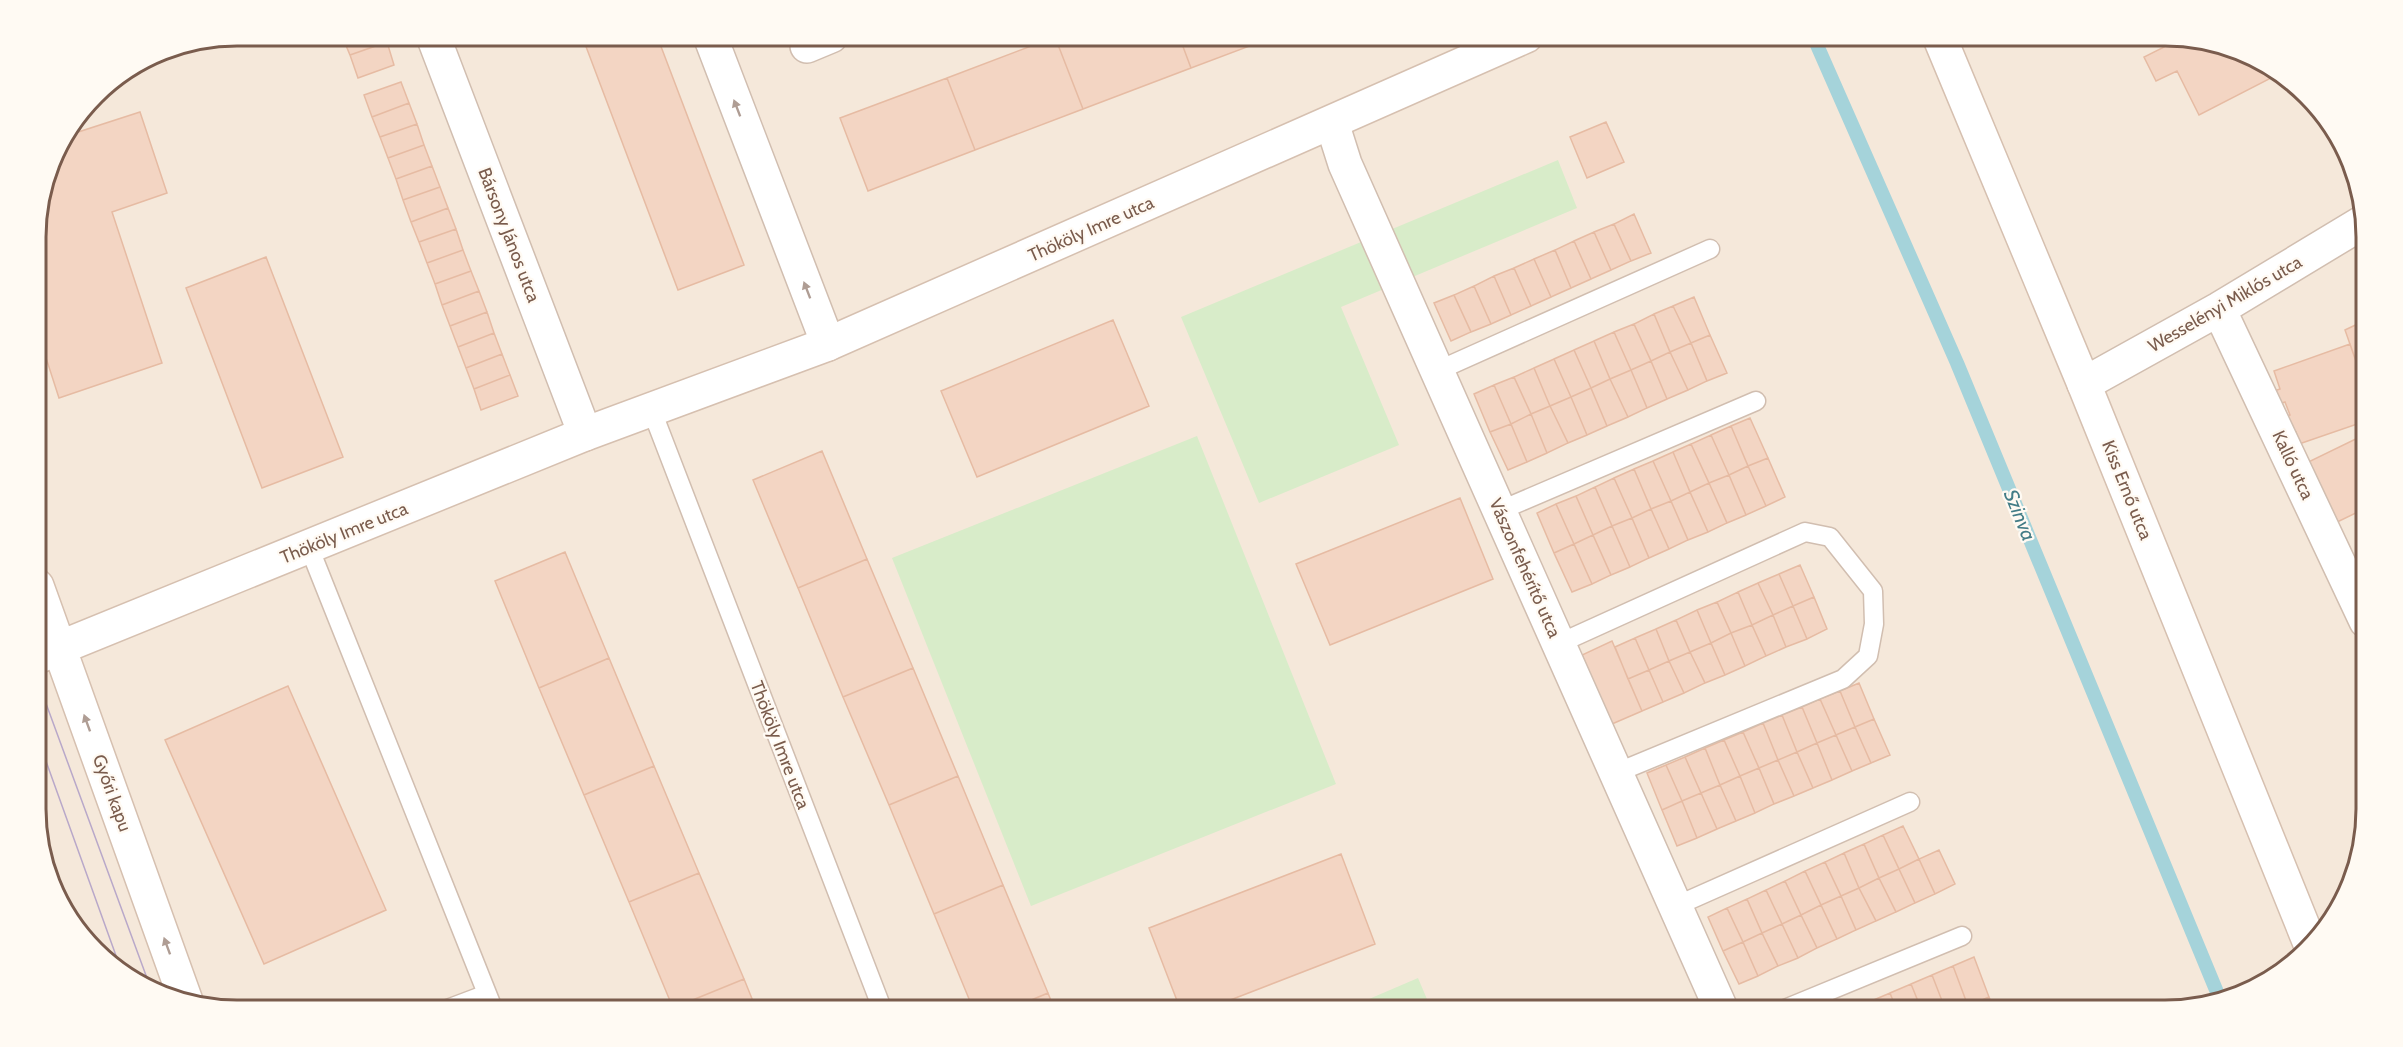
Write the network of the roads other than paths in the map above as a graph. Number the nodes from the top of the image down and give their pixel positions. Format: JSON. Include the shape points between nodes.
{"nodes":[{"id":1,"x":438,"y":46,"type":"edge"},
{"id":2,"x":714,"y":46,"type":"edge"},
{"id":3,"x":1504,"y":46,"type":"edge"},
{"id":4,"x":1943,"y":46,"type":"edge"},
{"id":5,"x":1332,"y":123,"type":"junction"},
{"id":6,"x":2356,"y":227,"type":"edge"},
{"id":7,"x":1710,"y":249,"type":"dead end"},
{"id":8,"x":2219,"y":309,"type":"junction"},
{"id":9,"x":828,"y":344,"type":"junction"},
{"id":10,"x":1437,"y":371,"type":"junction"},
{"id":11,"x":2084,"y":384,"type":"junction"},
{"id":12,"x":1756,"y":401,"type":"dead end"},
{"id":13,"x":652,"y":411,"type":"junction"},
{"id":14,"x":585,"y":434,"type":"junction"},
{"id":15,"x":1499,"y":511,"type":"junction"},
{"id":16,"x":309,"y":547,"type":"junction"},
{"id":17,"x":2356,"y":600,"type":"edge"},
{"id":18,"x":46,"y":637,"type":"edge"},
{"id":19,"x":1558,"y":644,"type":"junction"},
{"id":20,"x":49,"y":652,"type":"edge"},
{"id":21,"x":1616,"y":773,"type":"junction"},
{"id":22,"x":1910,"y":802,"type":"dead end"},
{"id":23,"x":1676,"y":906,"type":"junction"},
{"id":24,"x":1962,"y":936,"type":"dead end"},
{"id":25,"x":2308,"y":937,"type":"edge"},
{"id":26,"x":182,"y":992,"type":"edge"},
{"id":27,"x":487,"y":994,"type":"junction"},
{"id":28,"x":471,"y":1000,"type":"edge"},
{"id":29,"x":489,"y":1000,"type":"edge"},
{"id":30,"x":879,"y":1000,"type":"edge"},
{"id":31,"x":1717,"y":1000,"type":"edge"},
{"id":32,"x":1807,"y":1000,"type":"edge"}],
"edges":[{"from":1,"to":14,"type":"street","name":"Bársony János utca"},
{"from":9,"to":2,"type":"street","one_way":true},
{"from":3,"to":5,"type":"street","name":"Thököly Imre utca"},
{"from":4,"to":11,"type":"street","name":"Kiss Ernő utca"},
{"from":5,"to":9,"type":"street","name":"Thököly Imre utca"},
{"from":5,"to":10,"type":"street","name":"Vászonfehérítő utca","via":[[1345,164]]},
{"from":6,"to":8,"type":"street","name":"Wesselényi Miklós utca"},
{"from":7,"to":10,"type":"lane"},
{"from":8,"to":11,"type":"street","name":"Wesselényi Miklós utca"},
{"from":8,"to":17,"type":"street","name":"Kalló utca"},
{"from":9,"to":13,"type":"street","name":"Thököly Imre utca"},
{"from":10,"to":15,"type":"street","name":"Vászonfehérítő utca"},
{"from":11,"to":25,"type":"street","name":"Kiss Ernő utca"},
{"from":12,"to":15,"type":"lane"},
{"from":13,"to":14,"type":"street","name":"Thököly Imre utca"},
{"from":13,"to":30,"type":"lane","name":"Thököly Imre utca"},
{"from":14,"to":16,"type":"street","name":"Thököly Imre utca"},
{"from":15,"to":19,"type":"street","name":"Vászonfehérítő utca"},
{"from":16,"to":20,"type":"street","name":"Thököly Imre utca"},
{"from":16,"to":27,"type":"lane"},
{"from":18,"to":20,"type":"street","name":"Győri kapu"},
{"from":19,"to":21,"type":"street","name":"Vászonfehérítő utca"},
{"from":19,"to":21,"type":"lane","via":[[1805,532],[1830,537],[1873,591],[1874,624],[1868,656],[1843,679]]},
{"from":26,"to":20,"type":"street","name":"Győri kapu","one_way":true},
{"from":21,"to":23,"type":"street","name":"Vászonfehérítő utca"},
{"from":22,"to":23,"type":"lane"},
{"from":23,"to":31,"type":"street","name":"Vászonfehérítő utca"},
{"from":24,"to":32,"type":"lane"},
{"from":27,"to":28,"type":"lane"},
{"from":27,"to":29,"type":"lane"}]}
